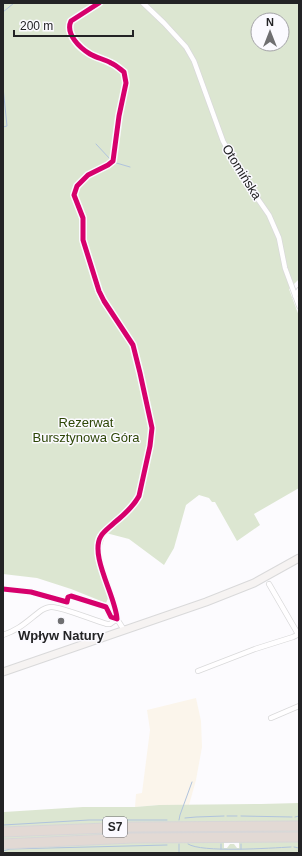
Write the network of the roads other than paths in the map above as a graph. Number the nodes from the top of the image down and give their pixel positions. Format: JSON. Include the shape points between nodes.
{"nodes":[{"id":1,"x":143,"y":3,"type":"edge"},
{"id":2,"x":299,"y":290,"type":"edge"},
{"id":3,"x":295,"y":296,"type":"junction"},
{"id":4,"x":299,"y":306,"type":"edge"},
{"id":5,"x":298,"y":561,"type":"edge"},
{"id":6,"x":269,"y":584,"type":"dead end"},
{"id":7,"x":124,"y":630,"type":"junction"},
{"id":8,"x":299,"y":634,"type":"edge"},
{"id":9,"x":3,"y":635,"type":"edge"},
{"id":10,"x":198,"y":671,"type":"dead end"},
{"id":11,"x":3,"y":672,"type":"edge"},
{"id":12,"x":299,"y":706,"type":"edge"},
{"id":13,"x":271,"y":718,"type":"dead end"},
{"id":14,"x":299,"y":826,"type":"edge"},
{"id":15,"x":3,"y":832,"type":"edge"},
{"id":16,"x":299,"y":837,"type":"edge"},
{"id":17,"x":3,"y":844,"type":"edge"}],
"edges":[{"from":1,"to":3,"type":"street","name":"Otomińska","via":[[186,47],[194,61],[223,141],[242,176],[269,215],[279,238],[285,268]]},
{"from":2,"to":3,"type":"street"},
{"from":3,"to":4,"type":"street","name":"Otomińska"},
{"from":5,"to":7,"type":"main road","via":[[206,602]]},
{"from":6,"to":8,"type":"street"},
{"from":7,"to":9,"type":"street","via":[[117,619],[107,624],[50,606],[27,623]]},
{"from":7,"to":11,"type":"main road"},
{"from":8,"to":10,"type":"street"},
{"from":12,"to":13,"type":"street"},
{"from":14,"to":15,"type":"highway","number":"S7","via":[[133,827]]},
{"from":16,"to":17,"type":"highway","number":"S7","via":[[133,838]]}]}
